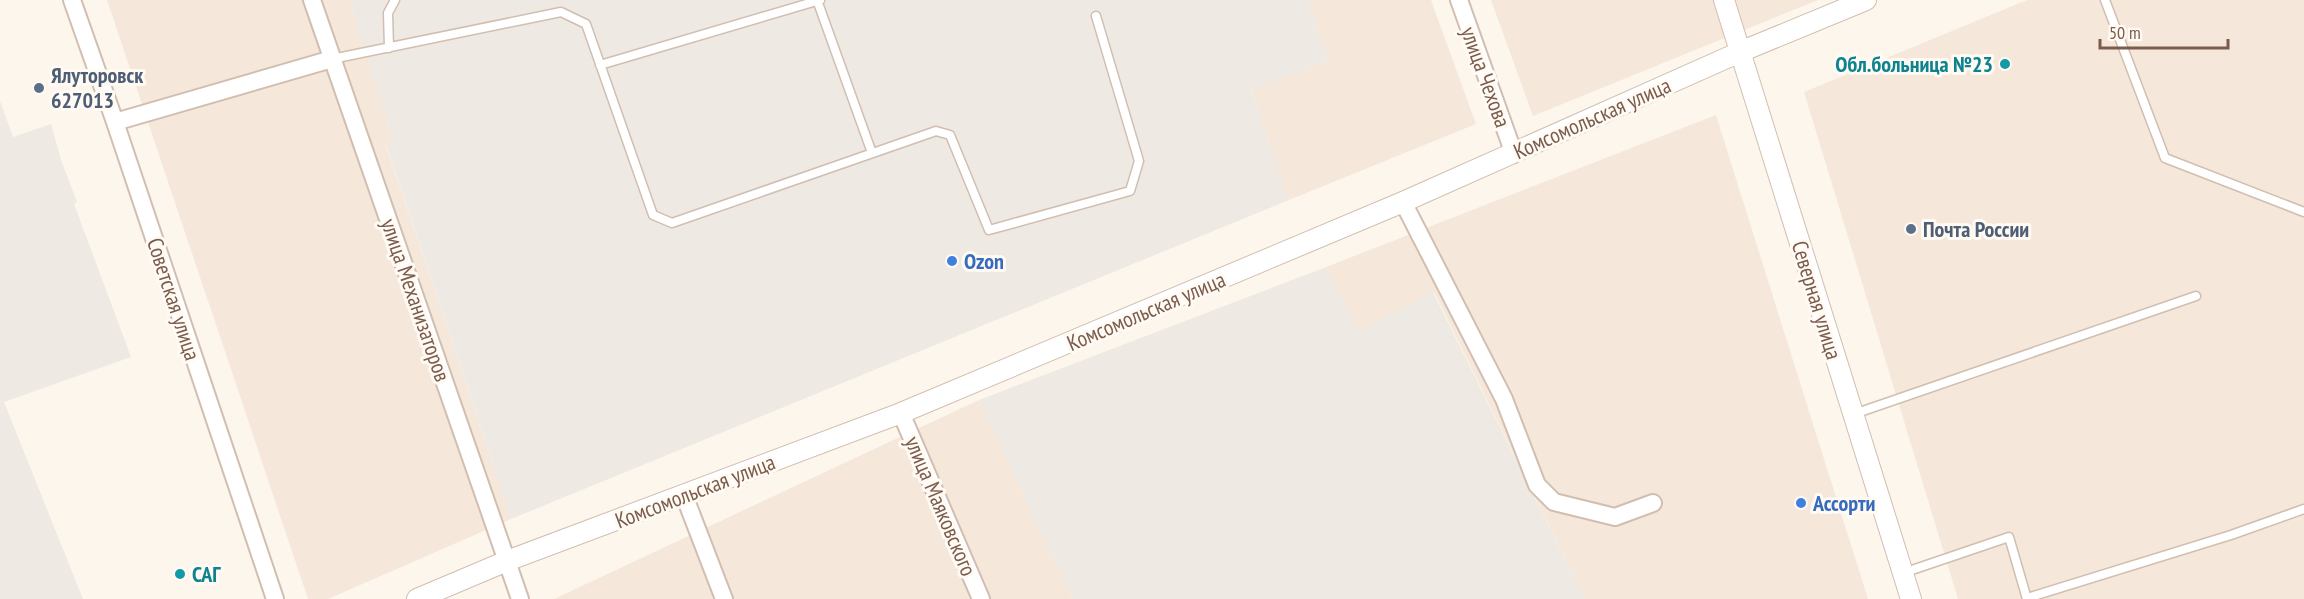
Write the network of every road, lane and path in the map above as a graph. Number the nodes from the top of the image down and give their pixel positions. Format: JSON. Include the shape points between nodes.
{"nodes":[{"id":1,"x":72,"y":0,"type":"edge"},
{"id":2,"x":312,"y":0,"type":"edge"},
{"id":3,"x":395,"y":0,"type":"edge"},
{"id":4,"x":818,"y":0,"type":"edge"},
{"id":5,"x":1459,"y":0,"type":"edge"},
{"id":6,"x":1724,"y":0,"type":"edge"},
{"id":7,"x":1866,"y":0,"type":"edge"},
{"id":8,"x":2105,"y":0,"type":"edge"},
{"id":9,"x":1096,"y":16,"type":"dead end"},
{"id":10,"x":388,"y":48,"type":"junction"},
{"id":11,"x":1740,"y":52,"type":"junction"},
{"id":12,"x":332,"y":59,"type":"junction"},
{"id":13,"x":600,"y":65,"type":"junction"},
{"id":14,"x":115,"y":122,"type":"junction"},
{"id":15,"x":872,"y":153,"type":"junction"},
{"id":16,"x":1514,"y":154,"type":"junction"},
{"id":17,"x":1403,"y":202,"type":"junction"},
{"id":18,"x":2304,"y":212,"type":"edge"},
{"id":19,"x":2196,"y":296,"type":"dead end"},
{"id":20,"x":901,"y":413,"type":"junction"},
{"id":21,"x":1853,"y":415,"type":"junction"},
{"id":22,"x":684,"y":495,"type":"junction"},
{"id":23,"x":1653,"y":503,"type":"dead end"},
{"id":24,"x":2304,"y":509,"type":"edge"},
{"id":25,"x":507,"y":561,"type":"junction"},
{"id":26,"x":1903,"y":573,"type":"junction"},
{"id":27,"x":2027,"y":598,"type":"edge"},
{"id":28,"x":275,"y":599,"type":"edge"},
{"id":29,"x":417,"y":599,"type":"edge"},
{"id":30,"x":520,"y":599,"type":"edge"},
{"id":31,"x":724,"y":599,"type":"edge"},
{"id":32,"x":981,"y":599,"type":"edge"},
{"id":33,"x":1911,"y":599,"type":"edge"}],
"edges":[{"from":1,"to":14,"type":"street","name":"Советская улица"},
{"from":2,"to":12,"type":"street","name":"улица Механизаторов"},
{"from":3,"to":10,"type":"lane","via":[[388,13]]},
{"from":4,"to":13,"type":"lane"},
{"from":4,"to":15,"type":"lane"},
{"from":5,"to":16,"type":"street","name":"улица Чехова"},
{"from":6,"to":11,"type":"street","name":"Северная улица"},
{"from":7,"to":11,"type":"street","name":"Комсомольская улица"},
{"from":8,"to":18,"type":"lane","via":[[2164,158]]},
{"from":9,"to":15,"type":"lane","via":[[1139,160],[1130,191],[989,230],[950,135],[936,131]]},
{"from":10,"to":12,"type":"lane"},
{"from":10,"to":13,"type":"lane","via":[[561,12],[586,24]]},
{"from":11,"to":16,"type":"street","name":"Комсомольская улица"},
{"from":11,"to":21,"type":"street","name":"Северная улица"},
{"from":12,"to":14,"type":"street"},
{"from":12,"to":25,"type":"street","name":"улица Механизаторов"},
{"from":13,"to":15,"type":"lane","via":[[653,215],[672,223]]},
{"from":14,"to":28,"type":"street","name":"Советская улица"},
{"from":16,"to":17,"type":"street","name":"Комсомольская улица"},
{"from":17,"to":20,"type":"street","name":"Комсомольская улица"},
{"from":17,"to":23,"type":"street","via":[[1504,399],[1537,485],[1554,502],[1615,517]]},
{"from":19,"to":21,"type":"lane"},
{"from":20,"to":22,"type":"street","name":"Комсомольская улица"},
{"from":20,"to":32,"type":"street","name":"улица Маяковского"},
{"from":21,"to":26,"type":"street","name":"Северная улица"},
{"from":22,"to":25,"type":"street","name":"Комсомольская улица"},
{"from":22,"to":31,"type":"street"},
{"from":24,"to":27,"type":"lane"},
{"from":25,"to":29,"type":"street","name":"Комсомольская улица"},
{"from":25,"to":30,"type":"street","name":"улица Механизаторов"},
{"from":26,"to":27,"type":"lane","via":[[2009,537]]},
{"from":26,"to":33,"type":"street","name":"Северная улица"}]}
